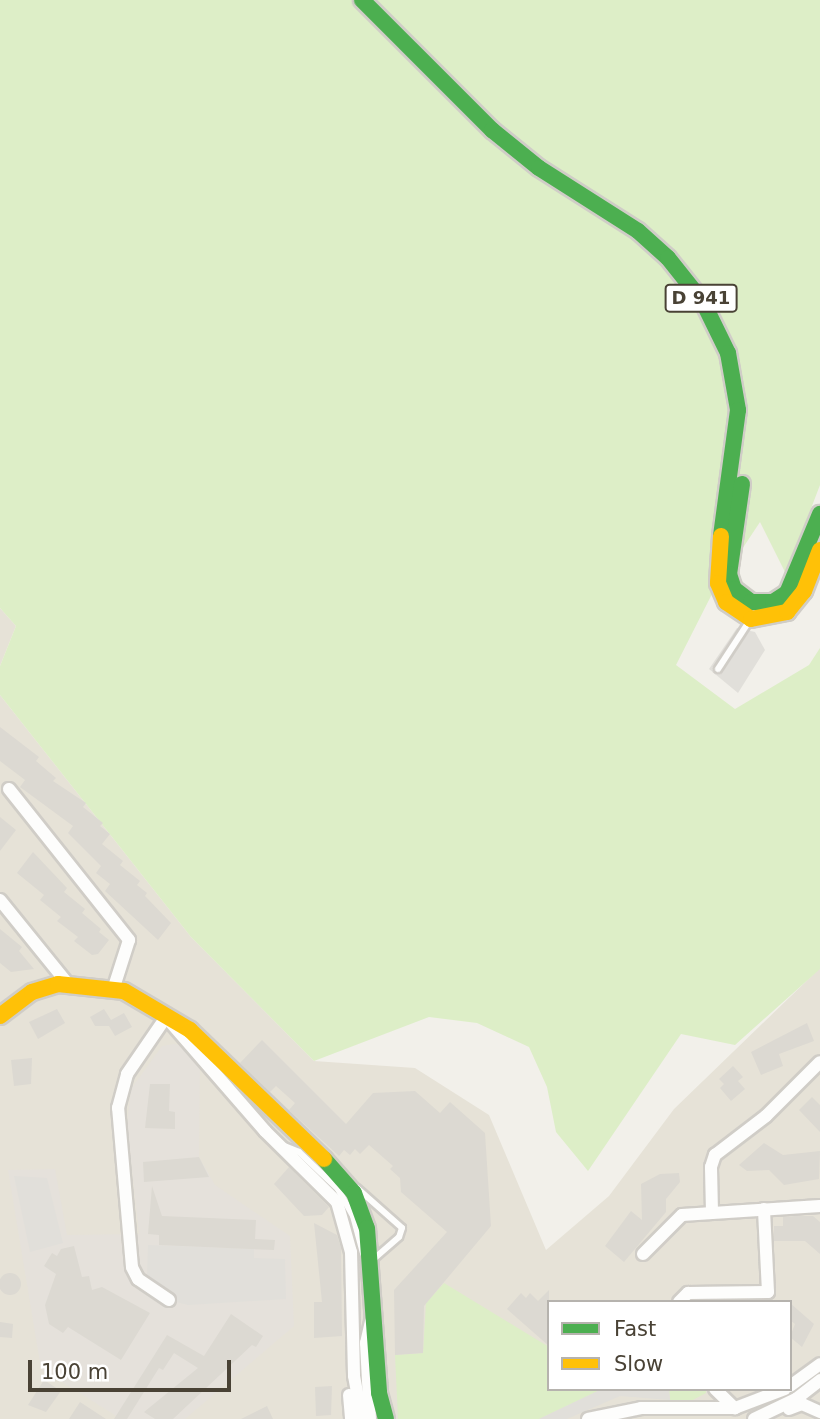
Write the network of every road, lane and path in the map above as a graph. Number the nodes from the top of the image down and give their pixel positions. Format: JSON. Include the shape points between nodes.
{"nodes":[{"id":1,"x":362,"y":0,"type":"edge"},
{"id":2,"x":380,"y":0,"type":"edge"},
{"id":3,"x":820,"y":514,"type":"edge"},
{"id":4,"x":820,"y":550,"type":"edge"},
{"id":5,"x":754,"y":611,"type":"junction"},
{"id":6,"x":718,"y":669,"type":"dead end"},
{"id":7,"x":9,"y":789,"type":"dead end"},
{"id":8,"x":0,"y":900,"type":"edge"},
{"id":9,"x":68,"y":984,"type":"junction"},
{"id":10,"x":114,"y":987,"type":"junction"},
{"id":11,"x":3,"y":1010,"type":"edge"},
{"id":12,"x":166,"y":1017,"type":"junction"},
{"id":13,"x":820,"y":1062,"type":"edge"},
{"id":14,"x":277,"y":1143,"type":"junction"},
{"id":15,"x":334,"y":1168,"type":"junction"},
{"id":16,"x":820,"y":1206,"type":"edge"},
{"id":17,"x":764,"y":1209,"type":"junction"},
{"id":18,"x":712,"y":1212,"type":"junction"},
{"id":19,"x":643,"y":1254,"type":"dead end"},
{"id":20,"x":371,"y":1261,"type":"junction"},
{"id":21,"x":169,"y":1300,"type":"dead end"},
{"id":22,"x":681,"y":1300,"type":"edge"},
{"id":23,"x":374,"y":1309,"type":"junction"},
{"id":24,"x":354,"y":1333,"type":"junction"},
{"id":25,"x":820,"y":1364,"type":"edge"},
{"id":26,"x":819,"y":1381,"type":"edge"},
{"id":27,"x":792,"y":1385,"type":"edge"},
{"id":28,"x":717,"y":1391,"type":"edge"},
{"id":29,"x":780,"y":1391,"type":"edge"},
{"id":30,"x":735,"y":1408,"type":"junction"},
{"id":31,"x":820,"y":1410,"type":"edge"},
{"id":32,"x":351,"y":1419,"type":"edge"},
{"id":33,"x":362,"y":1419,"type":"edge"},
{"id":34,"x":370,"y":1419,"type":"edge"},
{"id":35,"x":386,"y":1419,"type":"edge"},
{"id":36,"x":588,"y":1419,"type":"edge"},
{"id":37,"x":754,"y":1419,"type":"edge"}],
"edges":[{"from":1,"to":5,"type":"main road","number":"D 941","via":[[492,130],[538,168],[646,238],[704,302],[728,353],[738,410],[716,563],[718,583],[730,606]]},
{"from":2,"to":5,"type":"main road","number":"D 941","via":[[499,122],[545,159],[639,219],[677,253],[711,294],[743,364],[749,416],[729,574],[737,593]]},
{"from":3,"to":5,"type":"main road","via":[[789,590]]},
{"from":4,"to":5,"type":"main road","via":[[792,608],[775,617]]},
{"from":5,"to":6,"type":"lane"},
{"from":7,"to":10,"type":"street","via":[[129,940]]},
{"from":8,"to":9,"type":"street"},
{"from":9,"to":10,"type":"main road"},
{"from":9,"to":11,"type":"main road","via":[[32,992]]},
{"from":10,"to":12,"type":"main road"},
{"from":12,"to":14,"type":"street"},
{"from":12,"to":15,"type":"main road","via":[[190,1030]]},
{"from":12,"to":21,"type":"street","via":[[127,1074],[118,1108],[132,1267],[142,1282]]},
{"from":13,"to":18,"type":"street","via":[[766,1116],[715,1155],[710,1167]]},
{"from":14,"to":20,"type":"lane","via":[[299,1152],[338,1189],[353,1216],[363,1255]]},
{"from":14,"to":24,"type":"street","via":[[331,1194],[345,1219]]},
{"from":15,"to":20,"type":"main road","via":[[360,1206]]},
{"from":15,"to":20,"type":"lane","via":[[402,1228],[399,1237]]},
{"from":16,"to":17,"type":"street"},
{"from":17,"to":18,"type":"street"},
{"from":17,"to":22,"type":"street","via":[[768,1292],[688,1293]]},
{"from":18,"to":19,"type":"street","via":[[679,1216]]},
{"from":20,"to":23,"type":"main road"},
{"from":23,"to":34,"type":"street","via":[[366,1343]]},
{"from":23,"to":35,"type":"main road","via":[[379,1393]]},
{"from":24,"to":32,"type":"street","via":[[347,1371]]},
{"from":24,"to":33,"type":"street","via":[[354,1376]]},
{"from":25,"to":27,"type":"street"},
{"from":26,"to":31,"type":"street"},
{"from":26,"to":37,"type":"street","via":[[796,1399]]},
{"from":28,"to":30,"type":"street"},
{"from":29,"to":30,"type":"street"},
{"from":30,"to":36,"type":"street","via":[[641,1408]]},
{"from":31,"to":37,"type":"street","via":[[802,1404]]}]}
